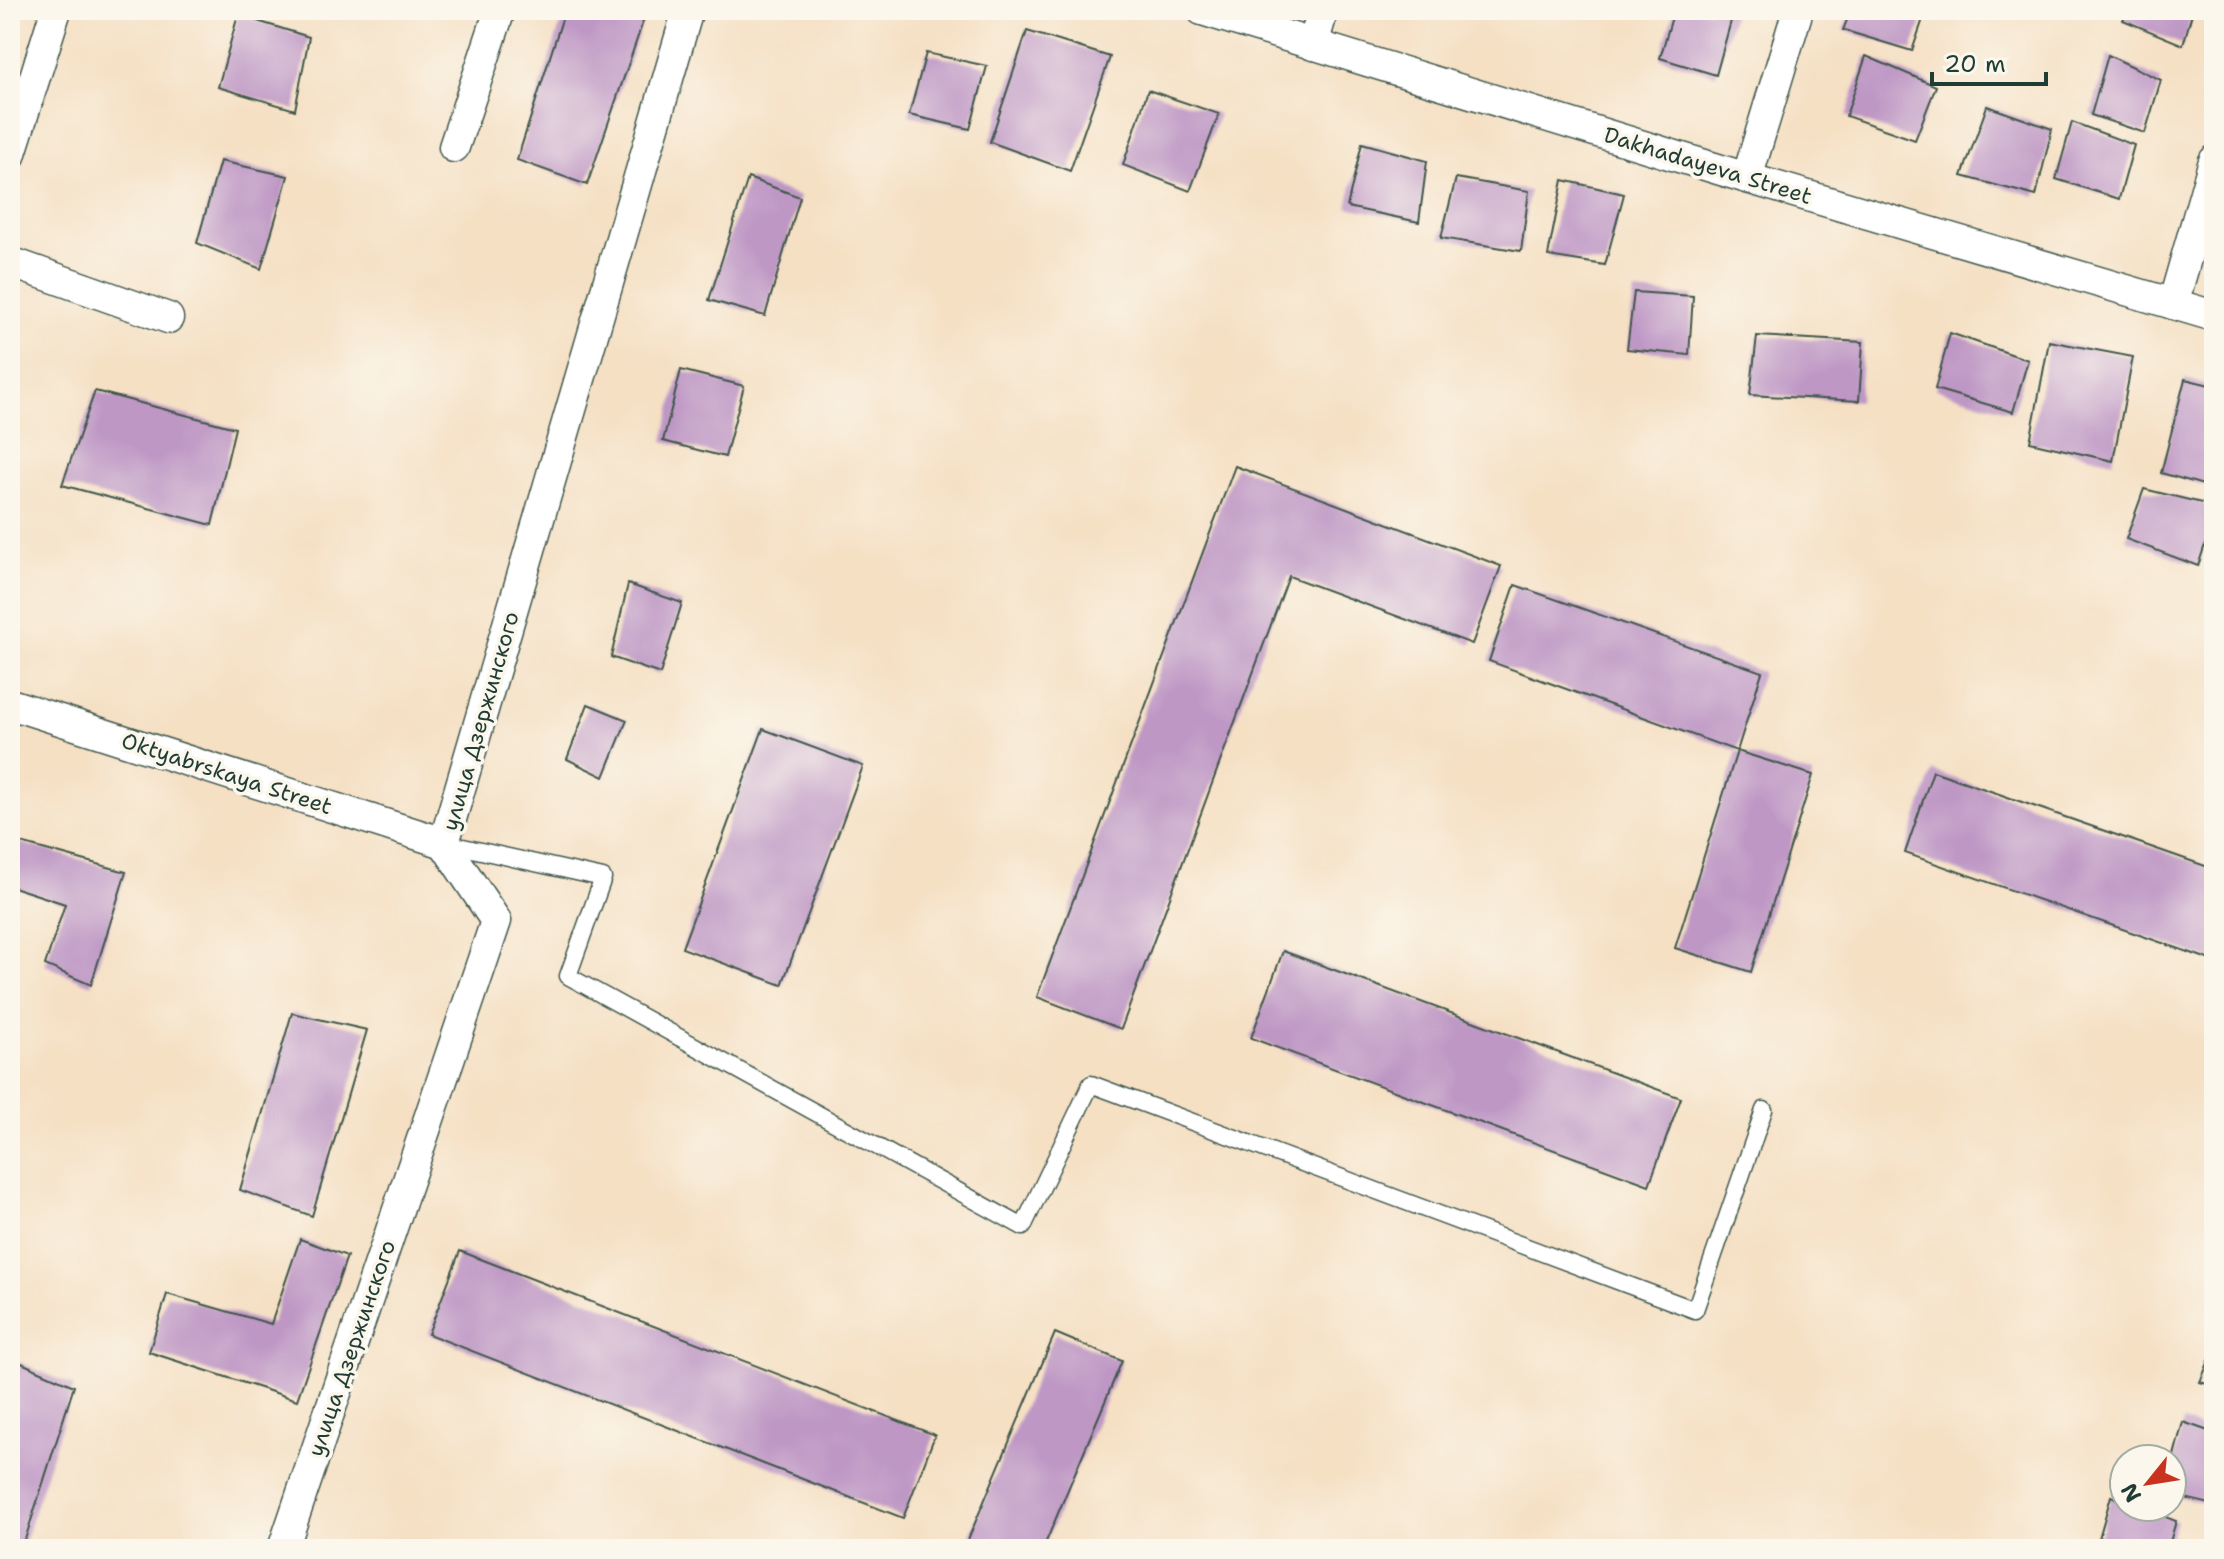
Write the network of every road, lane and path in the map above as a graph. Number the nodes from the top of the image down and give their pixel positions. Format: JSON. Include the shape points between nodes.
{"nodes":[{"id":1,"x":56,"y":10,"type":"edge"},
{"id":2,"x":500,"y":10,"type":"edge"},
{"id":3,"x":688,"y":10,"type":"edge"},
{"id":4,"x":1202,"y":10,"type":"edge"},
{"id":5,"x":1323,"y":10,"type":"edge"},
{"id":6,"x":1798,"y":10,"type":"edge"},
{"id":7,"x":1313,"y":45,"type":"junction"},
{"id":8,"x":454,"y":147,"type":"dead end"},
{"id":9,"x":10,"y":156,"type":"edge"},
{"id":10,"x":2214,"y":161,"type":"edge"},
{"id":11,"x":1747,"y":178,"type":"junction"},
{"id":12,"x":10,"y":262,"type":"edge"},
{"id":13,"x":2173,"y":304,"type":"junction"},
{"id":14,"x":2214,"y":316,"type":"edge"},
{"id":15,"x":168,"y":318,"type":"dead end"},
{"id":16,"x":10,"y":704,"type":"edge"},
{"id":17,"x":444,"y":843,"type":"junction"},
{"id":18,"x":1764,"y":1110,"type":"dead end"},
{"id":19,"x":283,"y":1549,"type":"edge"}],
"edges":[{"from":1,"to":9,"type":"street"},
{"from":2,"to":8,"type":"street"},
{"from":3,"to":17,"type":"street","name":"улица Дзержинского"},
{"from":4,"to":7,"type":"street","name":"Dakhadayeva Street"},
{"from":5,"to":7,"type":"street"},
{"from":6,"to":11,"type":"street"},
{"from":7,"to":11,"type":"street","name":"Dakhadayeva Street"},
{"from":10,"to":13,"type":"street"},
{"from":11,"to":13,"type":"street","name":"Dakhadayeva Street"},
{"from":12,"to":15,"type":"street"},
{"from":13,"to":14,"type":"street","name":"Dakhadayeva Street"},
{"from":16,"to":17,"type":"street","name":"Oktyabrskaya Street"},
{"from":17,"to":18,"type":"lane","via":[[603,878],[568,976],[1023,1227],[1091,1084],[1695,1310]]},
{"from":17,"to":19,"type":"street","name":"улица Дзержинского","via":[[496,921]]}]}
